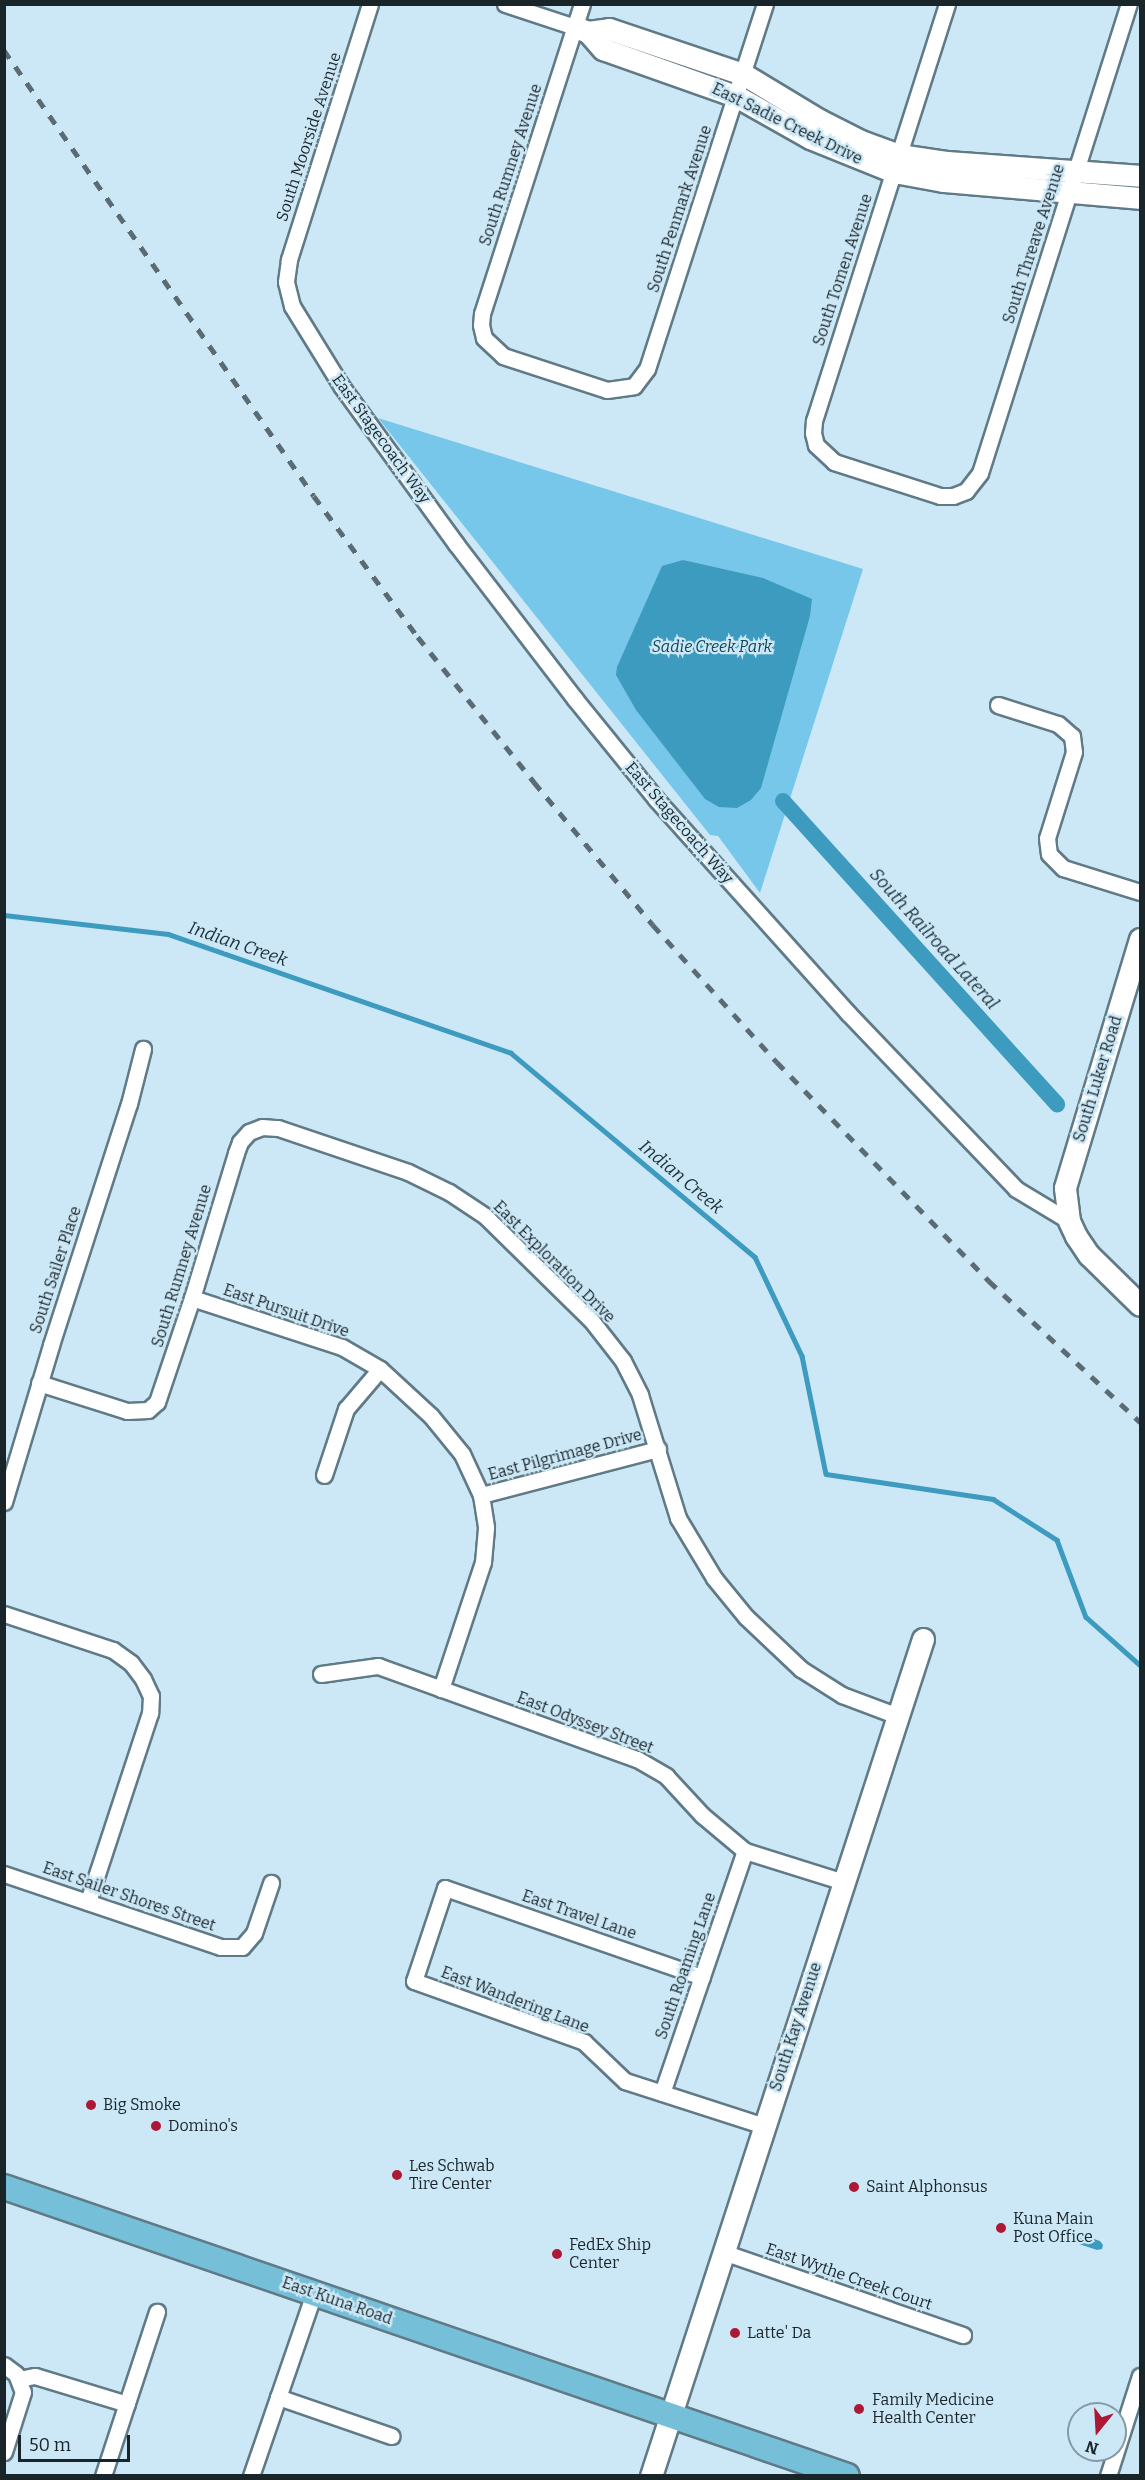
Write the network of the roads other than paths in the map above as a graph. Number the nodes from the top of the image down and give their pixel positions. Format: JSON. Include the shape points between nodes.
{"nodes":[{"id":1,"x":370,"y":4,"type":"edge"},
{"id":2,"x":504,"y":4,"type":"edge"},
{"id":3,"x":582,"y":4,"type":"edge"},
{"id":4,"x":765,"y":4,"type":"edge"},
{"id":5,"x":947,"y":4,"type":"edge"},
{"id":6,"x":1129,"y":4,"type":"edge"},
{"id":7,"x":581,"y":30,"type":"junction"},
{"id":8,"x":743,"y":74,"type":"junction"},
{"id":9,"x":736,"y":96,"type":"junction"},
{"id":10,"x":896,"y":164,"type":"junction"},
{"id":11,"x":1076,"y":170,"type":"junction"},
{"id":12,"x":1140,"y":176,"type":"edge"},
{"id":13,"x":1070,"y":191,"type":"junction"},
{"id":14,"x":1140,"y":198,"type":"edge"},
{"id":15,"x":286,"y":282,"type":"joint"},
{"id":16,"x":634,"y":386,"type":"joint"},
{"id":17,"x":966,"y":491,"type":"joint"},
{"id":18,"x":998,"y":705,"type":"dead end"},
{"id":19,"x":1140,"y":892,"type":"edge"},
{"id":20,"x":1140,"y":939,"type":"edge"},
{"id":21,"x":143,"y":1049,"type":"dead end"},
{"id":22,"x":249,"y":1132,"type":"joint"},
{"id":23,"x":1069,"y":1221,"type":"junction"},
{"id":24,"x":192,"y":1298,"type":"junction"},
{"id":25,"x":1140,"y":1305,"type":"edge"},
{"id":26,"x":380,"y":1369,"type":"junction"},
{"id":27,"x":39,"y":1383,"type":"junction"},
{"id":28,"x":658,"y":1449,"type":"junction"},
{"id":29,"x":324,"y":1475,"type":"dead end"},
{"id":30,"x":481,"y":1496,"type":"junction"},
{"id":31,"x":4,"y":1502,"type":"edge"},
{"id":32,"x":4,"y":1614,"type":"edge"},
{"id":33,"x":923,"y":1639,"type":"dead end"},
{"id":34,"x":321,"y":1674,"type":"dead end"},
{"id":35,"x":441,"y":1689,"type":"junction"},
{"id":36,"x":898,"y":1716,"type":"junction"},
{"id":37,"x":745,"y":1851,"type":"junction"},
{"id":38,"x":4,"y":1874,"type":"edge"},
{"id":39,"x":844,"y":1882,"type":"junction"},
{"id":40,"x":271,"y":1883,"type":"dead end"},
{"id":41,"x":88,"y":1902,"type":"junction"},
{"id":42,"x":702,"y":1977,"type":"junction"},
{"id":43,"x":414,"y":1981,"type":"joint"},
{"id":44,"x":662,"y":2093,"type":"junction"},
{"id":45,"x":764,"y":2126,"type":"junction"},
{"id":46,"x":4,"y":2187,"type":"edge"},
{"id":47,"x":723,"y":2252,"type":"junction"},
{"id":48,"x":314,"y":2293,"type":"junction"},
{"id":49,"x":157,"y":2312,"type":"dead end"},
{"id":50,"x":963,"y":2335,"type":"dead end"},
{"id":51,"x":4,"y":2365,"type":"edge"},
{"id":52,"x":1140,"y":2376,"type":"edge"},
{"id":53,"x":19,"y":2379,"type":"junction"},
{"id":54,"x":278,"y":2397,"type":"junction"},
{"id":55,"x":127,"y":2404,"type":"junction"},
{"id":56,"x":669,"y":2415,"type":"junction"},
{"id":57,"x":392,"y":2436,"type":"dead end"},
{"id":58,"x":4,"y":2452,"type":"edge"},
{"id":59,"x":103,"y":2475,"type":"edge"},
{"id":60,"x":251,"y":2475,"type":"edge"},
{"id":61,"x":651,"y":2475,"type":"edge"},
{"id":62,"x":847,"y":2475,"type":"edge"},
{"id":63,"x":1108,"y":2475,"type":"edge"}],
"edges":[{"from":1,"to":15,"type":"street","name":"South Moorside Avenue","via":[[289,260]]},
{"from":2,"to":7,"type":"street","name":"East Sadie Creek Drive"},
{"from":3,"to":7,"type":"street","name":"South Rumney Avenue"},
{"from":4,"to":8,"type":"street","name":"South Penmark Avenue"},
{"from":5,"to":10,"type":"street","name":"South Tomen Avenue"},
{"from":6,"to":11,"type":"street","name":"South Threave Avenue"},
{"from":7,"to":8,"type":"street","name":"East Sadie Creek Drive","via":[[609,29]]},
{"from":7,"to":9,"type":"street","name":"East Sadie Creek Drive","via":[[603,49]]},
{"from":7,"to":16,"type":"street","name":"South Rumney Avenue","via":[[482,314],[483,338],[503,356],[597,387],[607,390]]},
{"from":8,"to":9,"type":"street","name":"South Penmark Avenue"},
{"from":8,"to":10,"type":"street","name":"East Sadie Creek Drive"},
{"from":9,"to":10,"type":"street","name":"East Sadie Creek Drive","via":[[810,138]]},
{"from":9,"to":16,"type":"street","name":"South Penmark Avenue","via":[[647,369]]},
{"from":10,"to":11,"type":"street","name":"East Sadie Creek Drive","via":[[946,162]]},
{"from":10,"to":13,"type":"street","name":"East Sadie Creek Drive","via":[[943,181]]},
{"from":10,"to":17,"type":"street","name":"South Tomen Avenue","via":[[814,421],[816,445],[834,462],[940,496]]},
{"from":11,"to":12,"type":"street","name":"East Sadie Creek Drive"},
{"from":11,"to":13,"type":"street","name":"South Threave Avenue"},
{"from":13,"to":14,"type":"street","name":"East Sadie Creek Drive"},
{"from":13,"to":17,"type":"street","name":"South Threave Avenue","via":[[980,473]]},
{"from":15,"to":23,"type":"street","name":"East Stagecoach Way","via":[[291,306],[348,396],[456,544],[656,799],[848,1013],[1016,1189]]},
{"from":18,"to":19,"type":"street","via":[[1058,724],[1072,736],[1074,752],[1047,838],[1049,854],[1063,868]]},
{"from":20,"to":23,"type":"street","name":"South Luker Road","via":[[1065,1188]]},
{"from":21,"to":27,"type":"street","name":"South Sailer Place"},
{"from":22,"to":24,"type":"street","name":"South Rumney Avenue","via":[[236,1153]]},
{"from":22,"to":28,"type":"street","name":"East Exploration Drive","via":[[262,1127],[278,1128],[408,1172],[485,1216],[591,1320],[623,1361],[640,1395]]},
{"from":23,"to":25,"type":"street","name":"East Stagecoach Way","via":[[1089,1255]]},
{"from":24,"to":26,"type":"street","name":"East Pursuit Drive","via":[[342,1347]]},
{"from":24,"to":27,"type":"street","name":"South Rumney Avenue","via":[[162,1391],[148,1410],[127,1411]]},
{"from":26,"to":29,"type":"street","via":[[346,1409]]},
{"from":26,"to":30,"type":"street","name":"East Pursuit Drive","via":[[431,1416],[456,1446]]},
{"from":27,"to":31,"type":"street","name":"South Sailer Place"},
{"from":28,"to":30,"type":"street","name":"East Pilgrimage Drive"},
{"from":28,"to":36,"type":"street","name":"East Exploration Drive","via":[[678,1518],[714,1578],[746,1617],[801,1669],[842,1695]]},
{"from":30,"to":35,"type":"street","name":"East Pursuit Drive","via":[[486,1528],[483,1562]]},
{"from":32,"to":41,"type":"street","via":[[113,1650],[131,1663],[151,1696],[150,1713]]},
{"from":33,"to":36,"type":"street","name":"South Kay Avenue"},
{"from":34,"to":35,"type":"street","name":"East Odyssey Street","via":[[378,1666]]},
{"from":35,"to":37,"type":"street","name":"East Odyssey Street","via":[[637,1759],[666,1776],[702,1815]]},
{"from":36,"to":39,"type":"street","name":"South Kay Avenue"},
{"from":37,"to":39,"type":"street","name":"East Odyssey Street"},
{"from":37,"to":42,"type":"street","name":"South Roaming Lane"},
{"from":38,"to":41,"type":"street","name":"East Sailer Shores Street"},
{"from":39,"to":45,"type":"street","name":"South Kay Avenue"},
{"from":40,"to":41,"type":"street","name":"East Sailer Shores Street","via":[[254,1933],[242,1947],[221,1947]]},
{"from":42,"to":43,"type":"street","name":"East Travel Lane","via":[[445,1888]]},
{"from":42,"to":44,"type":"street","name":"South Roaming Lane"},
{"from":43,"to":44,"type":"street","name":"East Wandering Lane","via":[[584,2042],[625,2081]]},
{"from":44,"to":45,"type":"street","name":"East Wandering Lane"},
{"from":45,"to":47,"type":"street","name":"South Kay Avenue"},
{"from":46,"to":48,"type":"main road","name":"East Kuna Road"},
{"from":47,"to":50,"type":"street","name":"East Wythe Creek Court"},
{"from":47,"to":56,"type":"street","name":"South Kay Avenue"},
{"from":48,"to":54,"type":"street"},
{"from":48,"to":56,"type":"main road","name":"East Kuna Road"},
{"from":49,"to":55,"type":"street"},
{"from":51,"to":53,"type":"street"},
{"from":52,"to":63,"type":"street"},
{"from":53,"to":55,"type":"street","via":[[36,2376]]},
{"from":53,"to":58,"type":"street","via":[[22,2399]]},
{"from":54,"to":57,"type":"street"},
{"from":54,"to":60,"type":"street"},
{"from":55,"to":59,"type":"street"},
{"from":56,"to":61,"type":"street","name":"South Kay Avenue"},
{"from":56,"to":62,"type":"main road","name":"East Kuna Road"}]}
